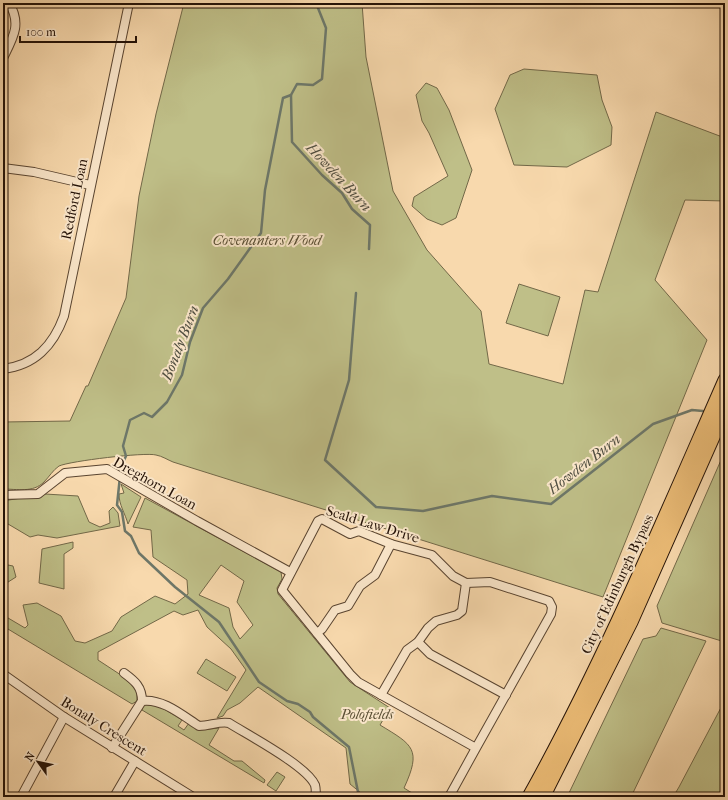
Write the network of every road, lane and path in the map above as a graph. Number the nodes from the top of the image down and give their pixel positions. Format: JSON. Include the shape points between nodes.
{"nodes":[{"id":1,"x":9,"y":3,"type":"edge"},
{"id":2,"x":129,"y":3,"type":"edge"},
{"id":3,"x":3,"y":58,"type":"edge"},
{"id":4,"x":3,"y":168,"type":"edge"},
{"id":5,"x":90,"y":185,"type":"junction"},
{"id":6,"x":3,"y":369,"type":"edge"},
{"id":7,"x":725,"y":380,"type":"edge"},
{"id":8,"x":725,"y":410,"type":"edge"},
{"id":9,"x":3,"y":495,"type":"edge"},
{"id":10,"x":391,"y":544,"type":"junction"},
{"id":11,"x":290,"y":572,"type":"junction"},
{"id":12,"x":466,"y":583,"type":"junction"},
{"id":13,"x":317,"y":633,"type":"junction"},
{"id":14,"x":418,"y":642,"type":"junction"},
{"id":15,"x":124,"y":673,"type":"dead end"},
{"id":16,"x":3,"y":674,"type":"edge"},
{"id":17,"x":381,"y":695,"type":"junction"},
{"id":18,"x":506,"y":695,"type":"junction"},
{"id":19,"x":142,"y":701,"type":"junction"},
{"id":20,"x":64,"y":717,"type":"junction"},
{"id":21,"x":112,"y":748,"type":"junction"},
{"id":22,"x":476,"y":748,"type":"junction"},
{"id":23,"x":135,"y":761,"type":"junction"},
{"id":24,"x":21,"y":797,"type":"edge"},
{"id":25,"x":114,"y":797,"type":"edge"},
{"id":26,"x":193,"y":797,"type":"edge"},
{"id":27,"x":315,"y":797,"type":"edge"},
{"id":28,"x":449,"y":797,"type":"edge"},
{"id":29,"x":529,"y":797,"type":"edge"},
{"id":30,"x":543,"y":797,"type":"edge"}],
"edges":[{"from":1,"to":3,"type":"street","via":[[16,16],[16,29]]},
{"from":2,"to":5,"type":"street","name":"Redford Loan"},
{"from":4,"to":5,"type":"street","via":[[34,172]]},
{"from":5,"to":6,"type":"street","name":"Redford Loan","via":[[60,328],[49,345],[34,360]]},
{"from":7,"to":29,"type":"highway","name":"City of Edinburgh Bypass","via":[[618,621]]},
{"from":8,"to":30,"type":"highway","name":"City of Edinburgh Bypass","via":[[631,622]]},
{"from":9,"to":11,"type":"street","name":"Dreghorn Loan","via":[[38,494],[58,477],[71,471],[107,469]]},
{"from":10,"to":11,"type":"street","name":"Scald Law Drive","via":[[359,531],[350,534],[322,519],[318,521]]},
{"from":10,"to":12,"type":"street","name":"Scald Law Drive","via":[[432,555],[452,576]]},
{"from":10,"to":13,"type":"street","via":[[375,575],[360,586],[348,606],[335,610]]},
{"from":11,"to":13,"type":"street","name":"Scald Law Drive","via":[[282,590]]},
{"from":12,"to":14,"type":"street","via":[[462,611],[436,621]]},
{"from":12,"to":18,"type":"street","via":[[490,582],[542,598],[549,601],[552,607]]},
{"from":13,"to":17,"type":"street","name":"Scald Law Drive","via":[[358,682]]},
{"from":14,"to":17,"type":"street","via":[[406,650]]},
{"from":14,"to":18,"type":"street","via":[[430,654]]},
{"from":15,"to":19,"type":"street","via":[[139,686]]},
{"from":16,"to":20,"type":"street","name":"Bonaly Crescent"},
{"from":17,"to":22,"type":"street","name":"Scald Law Drive"},
{"from":18,"to":22,"type":"street"},
{"from":19,"to":21,"type":"street"},
{"from":19,"to":27,"type":"street","via":[[158,701],[199,726],[229,723],[306,773],[314,784]]},
{"from":20,"to":21,"type":"street","name":"Bonaly Crescent"},
{"from":20,"to":24,"type":"street"},
{"from":21,"to":23,"type":"street","name":"Bonaly Crescent"},
{"from":22,"to":28,"type":"street"},
{"from":23,"to":25,"type":"street"},
{"from":23,"to":26,"type":"street","name":"Bonaly Crescent"}]}
